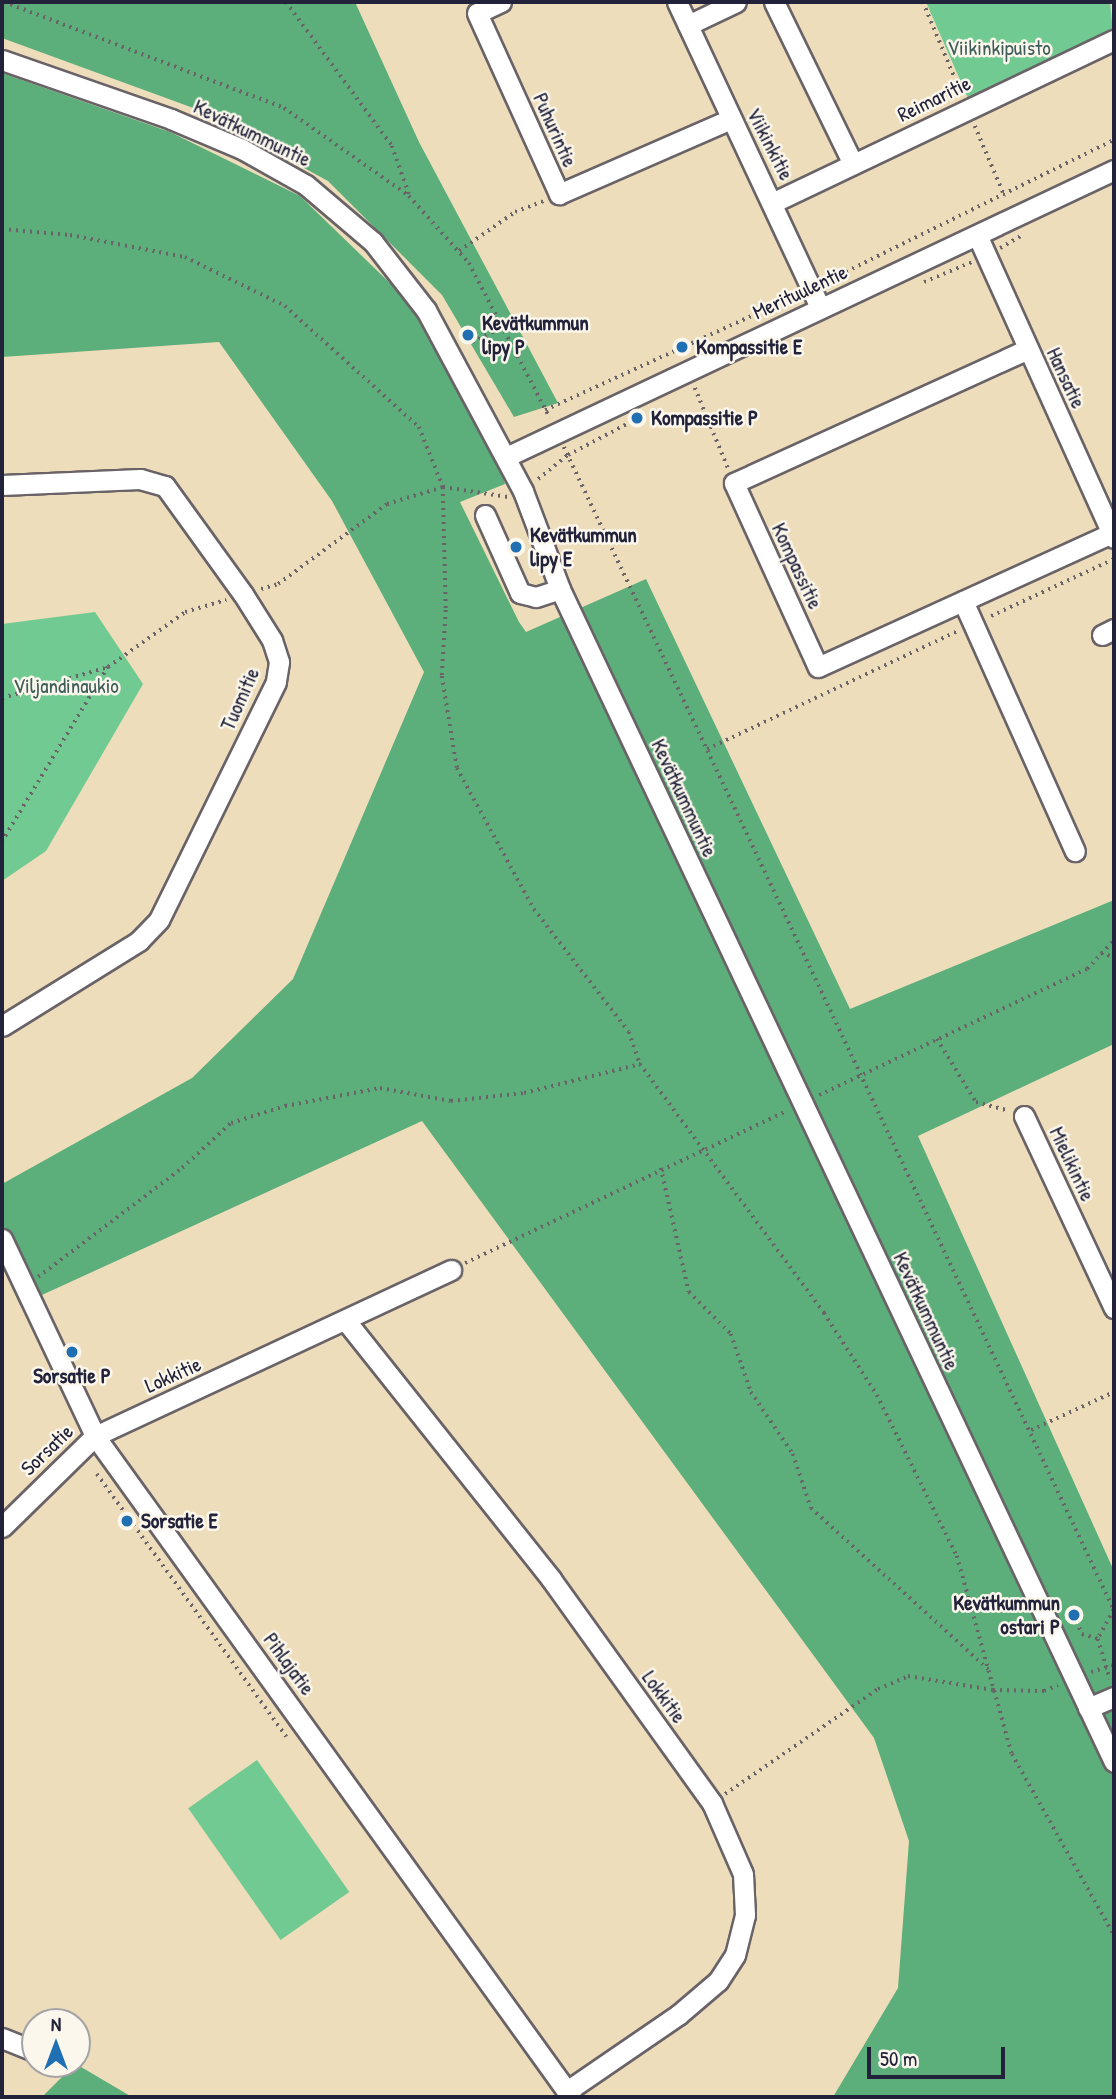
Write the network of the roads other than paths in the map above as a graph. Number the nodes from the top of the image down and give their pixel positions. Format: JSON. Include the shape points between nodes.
{"nodes":[{"id":1,"x":501,"y":2,"type":"edge"},
{"id":2,"x":677,"y":2,"type":"edge"},
{"id":3,"x":736,"y":2,"type":"edge"},
{"id":4,"x":774,"y":2,"type":"edge"},
{"id":5,"x":688,"y":25,"type":"junction"},
{"id":6,"x":1114,"y":40,"type":"edge"},
{"id":7,"x":2,"y":60,"type":"edge"},
{"id":8,"x":731,"y":119,"type":"junction"},
{"id":9,"x":853,"y":164,"type":"junction"},
{"id":10,"x":1114,"y":170,"type":"edge"},
{"id":11,"x":774,"y":202,"type":"junction"},
{"id":12,"x":978,"y":237,"type":"junction"},
{"id":13,"x":820,"y":307,"type":"junction"},
{"id":14,"x":1028,"y":349,"type":"junction"},
{"id":15,"x":506,"y":457,"type":"junction"},
{"id":16,"x":2,"y":485,"type":"edge"},
{"id":17,"x":485,"y":515,"type":"dead end"},
{"id":18,"x":1113,"y":536,"type":"edge"},
{"id":19,"x":560,"y":589,"type":"junction"},
{"id":20,"x":963,"y":601,"type":"junction"},
{"id":21,"x":1075,"y":851,"type":"dead end"},
{"id":22,"x":2,"y":1026,"type":"edge"},
{"id":23,"x":1024,"y":1116,"type":"road end"},
{"id":24,"x":2,"y":1239,"type":"edge"},
{"id":25,"x":451,"y":1270,"type":"dead end"},
{"id":26,"x":1114,"y":1308,"type":"edge"},
{"id":27,"x":346,"y":1321,"type":"junction"},
{"id":28,"x":95,"y":1436,"type":"junction"},
{"id":29,"x":2,"y":1527,"type":"edge"},
{"id":30,"x":1114,"y":1697,"type":"edge"},
{"id":31,"x":1088,"y":1708,"type":"junction"},
{"id":32,"x":1114,"y":1762,"type":"edge"},
{"id":33,"x":2,"y":2038,"type":"edge"},
{"id":34,"x":21,"y":2046,"type":"edge"},
{"id":35,"x":569,"y":2094,"type":"edge"}],
"edges":[{"from":1,"to":8,"type":"street","name":"Puhurintie","via":[[477,13],[559,194]]},
{"from":2,"to":5,"type":"street","name":"Viikinkitie"},
{"from":3,"to":5,"type":"street"},
{"from":4,"to":9,"type":"street"},
{"from":5,"to":8,"type":"street","name":"Viikinkitie"},
{"from":6,"to":9,"type":"street","name":"Reimaritie"},
{"from":7,"to":15,"type":"street","name":"Kevätkummuntie","via":[[170,119],[242,149],[306,185],[373,242],[406,282]]},
{"from":8,"to":11,"type":"street","name":"Viikinkitie"},
{"from":9,"to":11,"type":"street","name":"Reimaritie"},
{"from":10,"to":12,"type":"street","name":"Merituulentie"},
{"from":11,"to":13,"type":"street","name":"Viikinkitie"},
{"from":12,"to":13,"type":"street","name":"Merituulentie"},
{"from":12,"to":14,"type":"street","name":"Hansatie"},
{"from":13,"to":15,"type":"street","name":"Merituulentie"},
{"from":14,"to":18,"type":"street","name":"Hansatie"},
{"from":14,"to":20,"type":"street","name":"Kompassitie","via":[[734,483],[818,667]]},
{"from":15,"to":19,"type":"street","name":"Kevätkummuntie"},
{"from":16,"to":22,"type":"street","name":"Tuomitie","via":[[140,479],[165,486],[243,594],[272,640],[279,662],[276,682],[159,920],[139,941]]},
{"from":17,"to":19,"type":"street","via":[[520,593],[536,597]]},
{"from":18,"to":20,"type":"street","name":"Kompassitie"},
{"from":19,"to":31,"type":"street","name":"Kevätkummuntie"},
{"from":20,"to":21,"type":"street"},
{"from":23,"to":26,"type":"street","name":"Mielikintie"},
{"from":24,"to":28,"type":"street","name":"Pihlajatie"},
{"from":25,"to":27,"type":"street","name":"Lokkitie"},
{"from":27,"to":28,"type":"street","name":"Lokkitie"},
{"from":27,"to":35,"type":"street","name":"Lokkitie","via":[[551,1579],[712,1803],[743,1874],[745,1915],[735,1955],[718,1981]]},
{"from":28,"to":29,"type":"street","name":"Sorsatie"},
{"from":28,"to":35,"type":"street","name":"Pihlajatie"},
{"from":30,"to":31,"type":"street"},
{"from":31,"to":32,"type":"street","name":"Kevätkummuntie"},
{"from":33,"to":34,"type":"street"}]}
